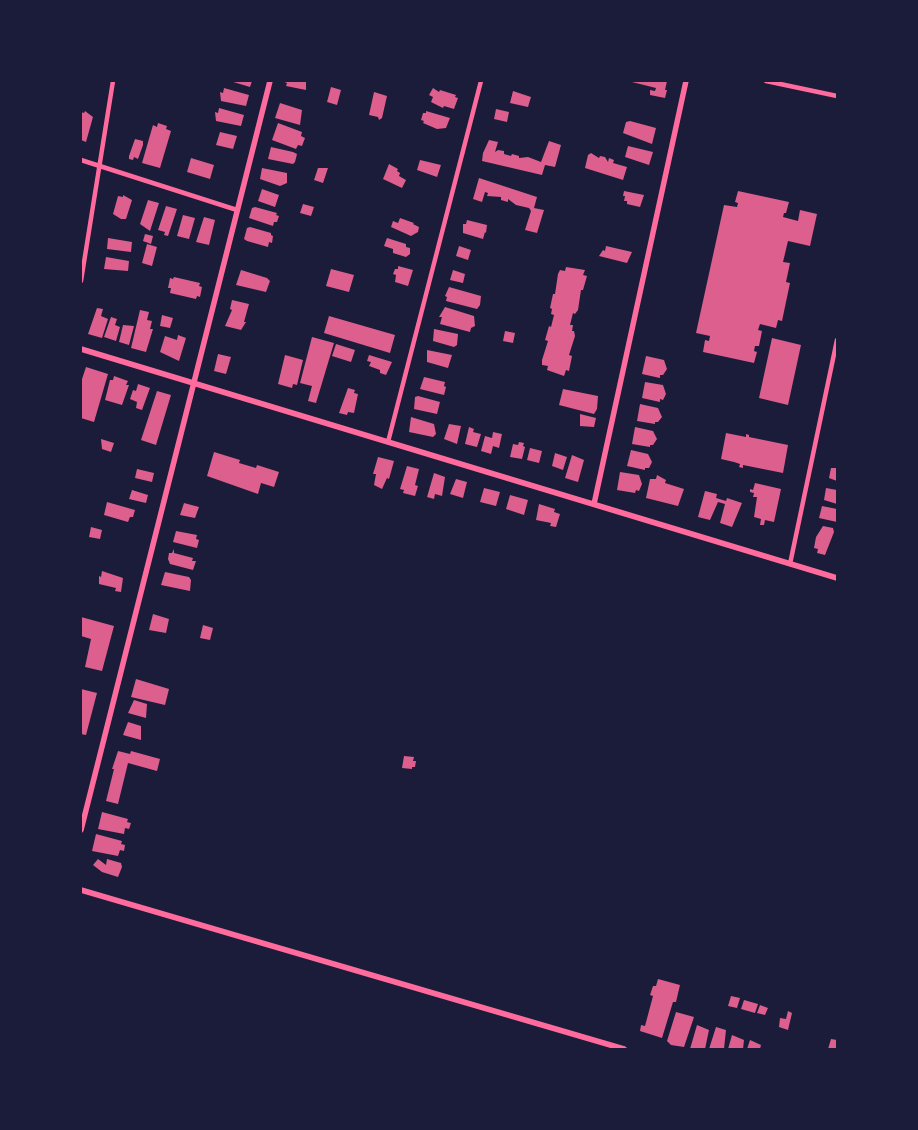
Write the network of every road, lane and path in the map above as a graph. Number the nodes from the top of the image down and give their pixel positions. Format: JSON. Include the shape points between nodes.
{"nodes":[{"id":1,"x":113,"y":81,"type":"edge"},
{"id":2,"x":270,"y":81,"type":"edge"},
{"id":3,"x":481,"y":81,"type":"edge"},
{"id":4,"x":686,"y":81,"type":"edge"},
{"id":5,"x":766,"y":81,"type":"edge"},
{"id":6,"x":837,"y":96,"type":"edge"},
{"id":7,"x":81,"y":160,"type":"edge"},
{"id":8,"x":100,"y":167,"type":"junction"},
{"id":9,"x":237,"y":210,"type":"junction"},
{"id":10,"x":81,"y":281,"type":"edge"},
{"id":11,"x":837,"y":340,"type":"edge"},
{"id":12,"x":81,"y":349,"type":"edge"},
{"id":13,"x":835,"y":358,"type":"edge"},
{"id":14,"x":193,"y":383,"type":"junction"},
{"id":15,"x":388,"y":442,"type":"junction"},
{"id":16,"x":594,"y":504,"type":"junction"},
{"id":17,"x":790,"y":564,"type":"junction"},
{"id":18,"x":837,"y":578,"type":"edge"},
{"id":19,"x":81,"y":830,"type":"edge"},
{"id":20,"x":81,"y":890,"type":"edge"},
{"id":21,"x":624,"y":1049,"type":"edge"}],
"edges":[{"from":1,"to":8,"type":"street"},
{"from":2,"to":9,"type":"street"},
{"from":3,"to":15,"type":"street"},
{"from":4,"to":16,"type":"street"},
{"from":5,"to":6,"type":"street"},
{"from":7,"to":8,"type":"street"},
{"from":8,"to":9,"type":"street"},
{"from":8,"to":10,"type":"street"},
{"from":9,"to":14,"type":"street"},
{"from":11,"to":13,"type":"street"},
{"from":12,"to":14,"type":"street"},
{"from":13,"to":17,"type":"street"},
{"from":14,"to":15,"type":"street"},
{"from":14,"to":19,"type":"street"},
{"from":15,"to":16,"type":"street"},
{"from":16,"to":17,"type":"street"},
{"from":17,"to":18,"type":"street"},
{"from":20,"to":21,"type":"street"}]}
